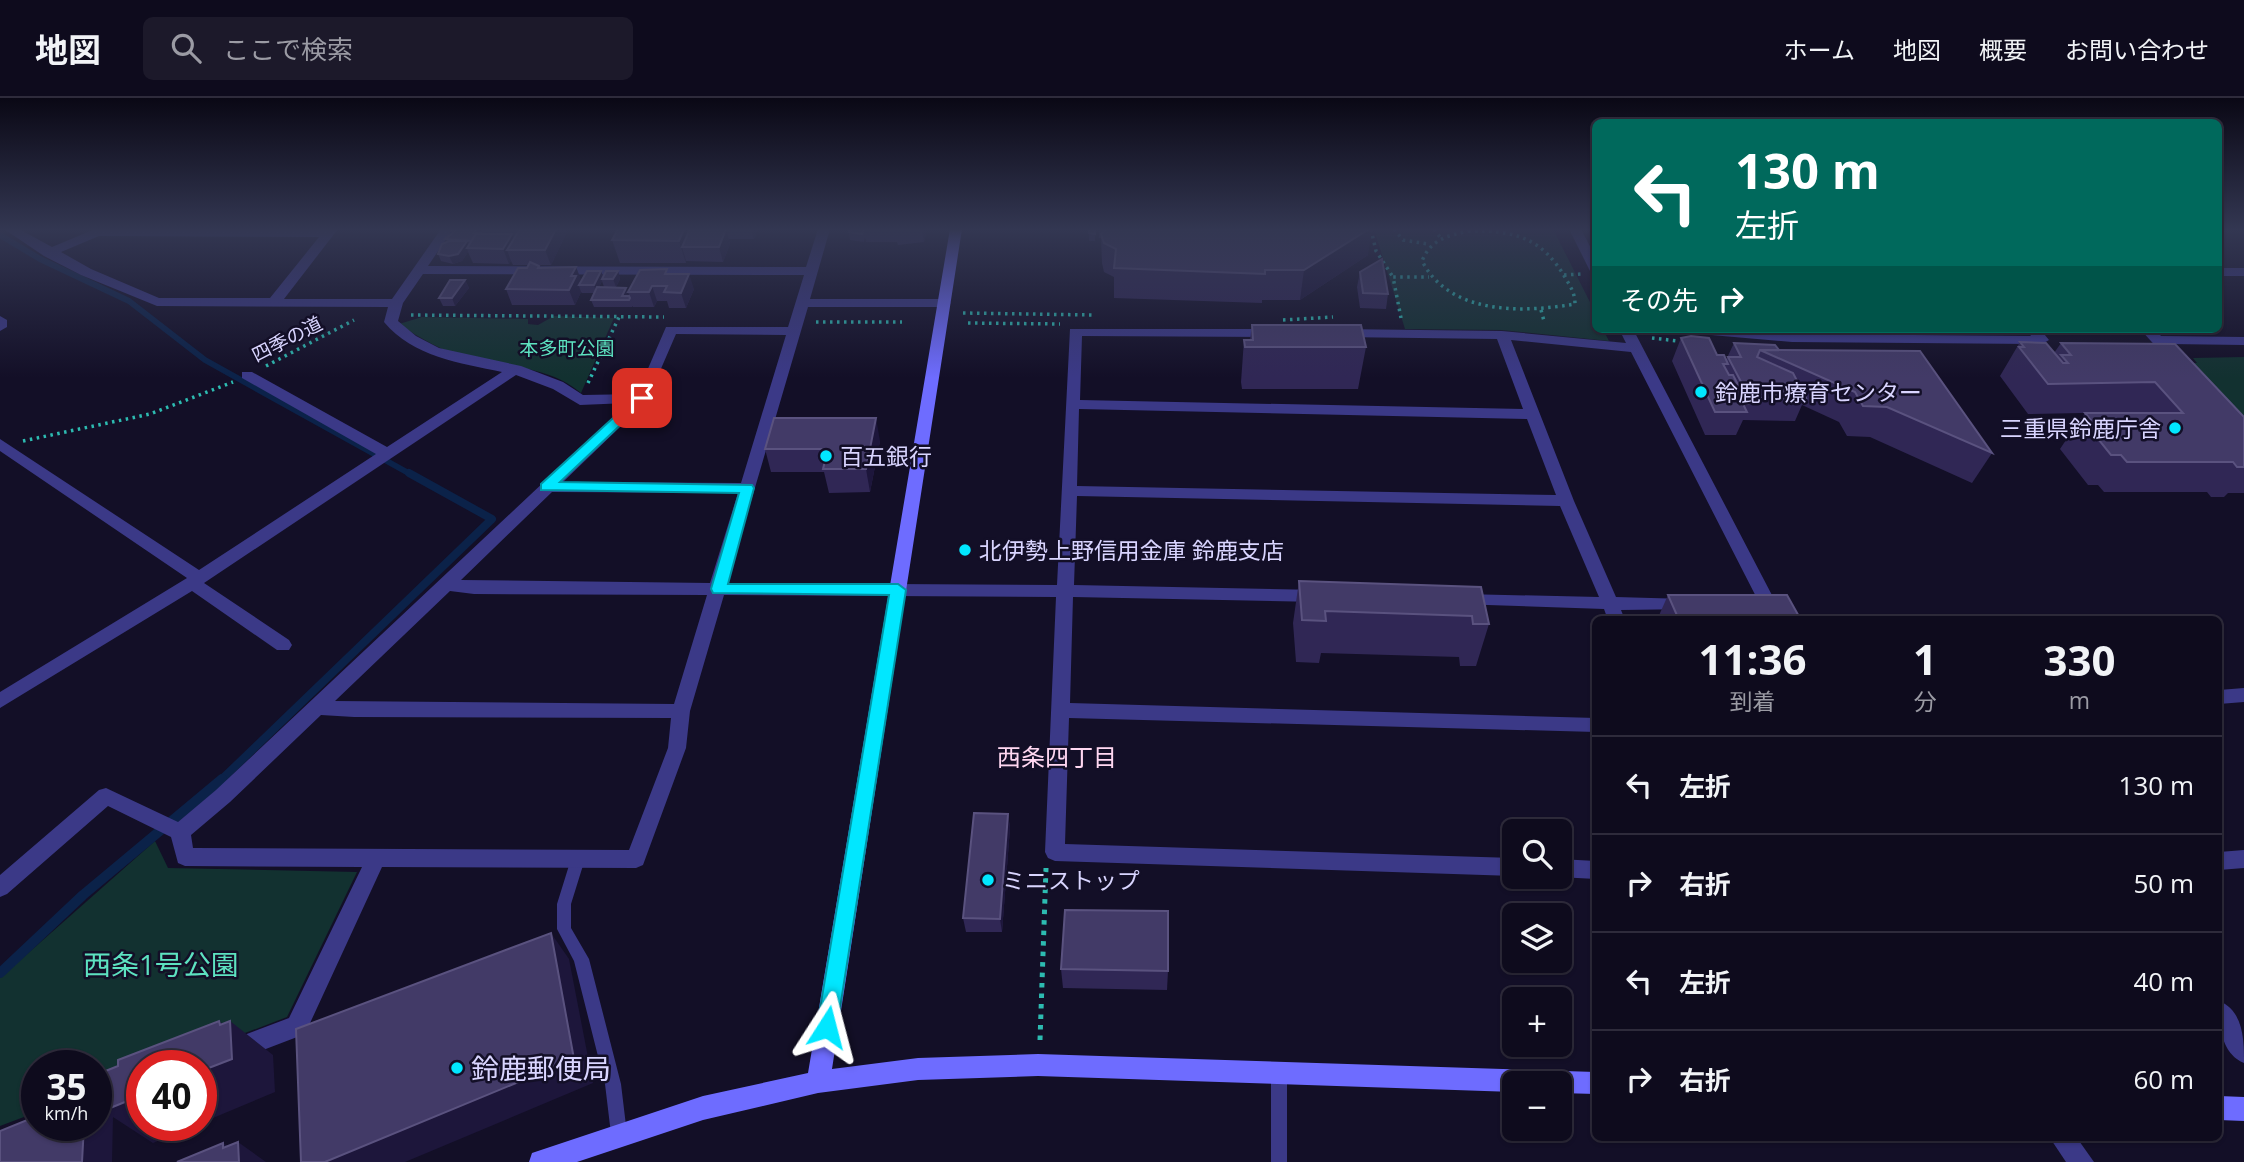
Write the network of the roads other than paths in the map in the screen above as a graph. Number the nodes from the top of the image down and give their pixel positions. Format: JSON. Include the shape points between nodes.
{"nodes":[{"id":1,"x":106,"y":279,"type":"edge"},
{"id":2,"x":293,"y":279,"type":"edge"},
{"id":3,"x":413,"y":279,"type":"edge"},
{"id":4,"x":810,"y":279,"type":"edge"},
{"id":5,"x":948,"y":279,"type":"edge"},
{"id":6,"x":274,"y":302,"type":"junction"},
{"id":7,"x":803,"y":303,"type":"junction"},
{"id":8,"x":944,"y":303,"type":"junction"},
{"id":9,"x":394,"y":309,"type":"junction"},
{"id":10,"x":0,"y":320,"type":"edge"},
{"id":11,"x":0,"y":327,"type":"edge"},
{"id":12,"x":796,"y":327,"type":"junction"},
{"id":13,"x":1280,"y":327,"type":"edge"},
{"id":14,"x":1326,"y":333,"type":"edge"},
{"id":15,"x":1628,"y":333,"type":"edge"},
{"id":16,"x":1734,"y":333,"type":"edge"},
{"id":17,"x":2036,"y":333,"type":"edge"},
{"id":18,"x":2151,"y":333,"type":"edge"},
{"id":19,"x":1502,"y":335,"type":"junction"},
{"id":20,"x":2158,"y":340,"type":"junction"},
{"id":21,"x":2244,"y":341,"type":"edge"},
{"id":22,"x":1637,"y":348,"type":"junction"},
{"id":23,"x":516,"y":369,"type":"junction"},
{"id":24,"x":247,"y":375,"type":"road end"},
{"id":25,"x":2190,"y":375,"type":"edge"},
{"id":26,"x":642,"y":398,"type":"junction"},
{"id":27,"x":1072,"y":404,"type":"junction"},
{"id":28,"x":1532,"y":414,"type":"junction"},
{"id":29,"x":1,"y":445,"type":"edge"},
{"id":30,"x":382,"y":458,"type":"junction"},
{"id":31,"x":546,"y":487,"type":"junction"},
{"id":32,"x":747,"y":488,"type":"junction"},
{"id":33,"x":1070,"y":491,"type":"junction"},
{"id":34,"x":1566,"y":501,"type":"junction"},
{"id":35,"x":195,"y":580,"type":"junction"},
{"id":36,"x":444,"y":584,"type":"junction"},
{"id":37,"x":719,"y":589,"type":"junction"},
{"id":38,"x":898,"y":590,"type":"junction"},
{"id":39,"x":1065,"y":591,"type":"junction"},
{"id":40,"x":1343,"y":597,"type":"edge"},
{"id":41,"x":1441,"y":599,"type":"edge"},
{"id":42,"x":1608,"y":603,"type":"junction"},
{"id":43,"x":1703,"y":606,"type":"edge"},
{"id":44,"x":1744,"y":607,"type":"edge"},
{"id":45,"x":1774,"y":614,"type":"edge"},
{"id":46,"x":1615,"y":616,"type":"edge"},
{"id":47,"x":283,"y":645,"type":"dead end"},
{"id":48,"x":2244,"y":695,"type":"edge"},
{"id":49,"x":2222,"y":697,"type":"edge"},
{"id":50,"x":0,"y":701,"type":"edge"},
{"id":51,"x":316,"y":707,"type":"junction"},
{"id":52,"x":1060,"y":710,"type":"junction"},
{"id":53,"x":681,"y":711,"type":"junction"},
{"id":54,"x":1592,"y":724,"type":"edge"},
{"id":55,"x":180,"y":832,"type":"junction"},
{"id":56,"x":376,"y":858,"type":"junction"},
{"id":57,"x":578,"y":859,"type":"junction"},
{"id":58,"x":2244,"y":859,"type":"edge"},
{"id":59,"x":2222,"y":861,"type":"edge"},
{"id":60,"x":1502,"y":867,"type":"edge"},
{"id":61,"x":1572,"y":869,"type":"edge"},
{"id":62,"x":1592,"y":870,"type":"edge"},
{"id":63,"x":0,"y":888,"type":"edge"},
{"id":64,"x":2222,"y":1017,"type":"edge"},
{"id":65,"x":2244,"y":1052,"type":"edge"},
{"id":66,"x":217,"y":1056,"type":"edge"},
{"id":67,"x":1279,"y":1073,"type":"junction"},
{"id":68,"x":818,"y":1082,"type":"junction"},
{"id":69,"x":1592,"y":1083,"type":"edge"},
{"id":70,"x":2222,"y":1108,"type":"edge"},
{"id":71,"x":2244,"y":1109,"type":"edge"},
{"id":72,"x":619,"y":1135,"type":"junction"},
{"id":73,"x":2064,"y":1141,"type":"edge"},
{"id":74,"x":541,"y":1162,"type":"edge"},
{"id":75,"x":1279,"y":1162,"type":"edge"},
{"id":76,"x":2082,"y":1162,"type":"edge"}],
"edges":[{"from":1,"to":6,"type":"street","via":[[157,302]]},
{"from":2,"to":6,"type":"street"},
{"from":3,"to":9,"type":"street"},
{"from":4,"to":7,"type":"street"},
{"from":5,"to":8,"type":"street"},
{"from":6,"to":9,"type":"street"},
{"from":7,"to":8,"type":"street"},
{"from":7,"to":12,"type":"street"},
{"from":8,"to":38,"type":"street"},
{"from":9,"to":23,"type":"street","via":[[391,323],[397,330],[441,354]]},
{"from":10,"to":11,"type":"street"},
{"from":12,"to":26,"type":"street","via":[[671,330]]},
{"from":12,"to":32,"type":"street"},
{"from":13,"to":27,"type":"street","via":[[1074,332]]},
{"from":14,"to":19,"type":"street"},
{"from":15,"to":22,"type":"street"},
{"from":16,"to":17,"type":"street","via":[[1791,338],[2042,340]]},
{"from":18,"to":20,"type":"street"},
{"from":19,"to":22,"type":"street"},
{"from":19,"to":28,"type":"street"},
{"from":20,"to":21,"type":"street"},
{"from":20,"to":25,"type":"street"},
{"from":22,"to":45,"type":"street"},
{"from":23,"to":26,"type":"street","via":[[564,385],[580,400]]},
{"from":23,"to":30,"type":"street"},
{"from":24,"to":30,"type":"street"},
{"from":26,"to":31,"type":"street"},
{"from":27,"to":28,"type":"street"},
{"from":27,"to":33,"type":"street"},
{"from":28,"to":34,"type":"street"},
{"from":29,"to":35,"type":"street"},
{"from":30,"to":35,"type":"street"},
{"from":31,"to":32,"type":"street"},
{"from":31,"to":36,"type":"street"},
{"from":32,"to":37,"type":"street"},
{"from":33,"to":34,"type":"street"},
{"from":33,"to":39,"type":"street"},
{"from":34,"to":42,"type":"street"},
{"from":35,"to":47,"type":"street"},
{"from":35,"to":50,"type":"street"},
{"from":36,"to":37,"type":"street"},
{"from":36,"to":51,"type":"street"},
{"from":37,"to":38,"type":"street"},
{"from":37,"to":53,"type":"street"},
{"from":38,"to":39,"type":"street"},
{"from":38,"to":68,"type":"street"},
{"from":39,"to":40,"type":"street"},
{"from":39,"to":52,"type":"street"},
{"from":41,"to":42,"type":"street"},
{"from":42,"to":43,"type":"street"},
{"from":42,"to":46,"type":"street"},
{"from":44,"to":45,"type":"street"},
{"from":48,"to":49,"type":"street"},
{"from":51,"to":53,"type":"street"},
{"from":51,"to":55,"type":"street"},
{"from":52,"to":54,"type":"street"},
{"from":52,"to":60,"type":"street","via":[[1055,852]]},
{"from":53,"to":57,"type":"street","via":[[677,748],[636,859]]},
{"from":55,"to":56,"type":"street","via":[[185,857]]},
{"from":55,"to":63,"type":"street","via":[[106,796]]},
{"from":56,"to":57,"type":"street"},
{"from":56,"to":66,"type":"street","via":[[297,1026]]},
{"from":57,"to":72,"type":"lane","via":[[564,904],[564,929],[581,959],[613,1084]]},
{"from":58,"to":59,"type":"street"},
{"from":61,"to":62,"type":"street"},
{"from":64,"to":65,"type":"street"},
{"from":67,"to":68,"type":"street","via":[[1038,1065],[918,1069]]},
{"from":67,"to":69,"type":"street"},
{"from":67,"to":75,"type":"lane"},
{"from":68,"to":72,"type":"street","via":[[703,1108]]},
{"from":70,"to":71,"type":"street"},
{"from":72,"to":74,"type":"street"},
{"from":73,"to":76,"type":"street"}]}
